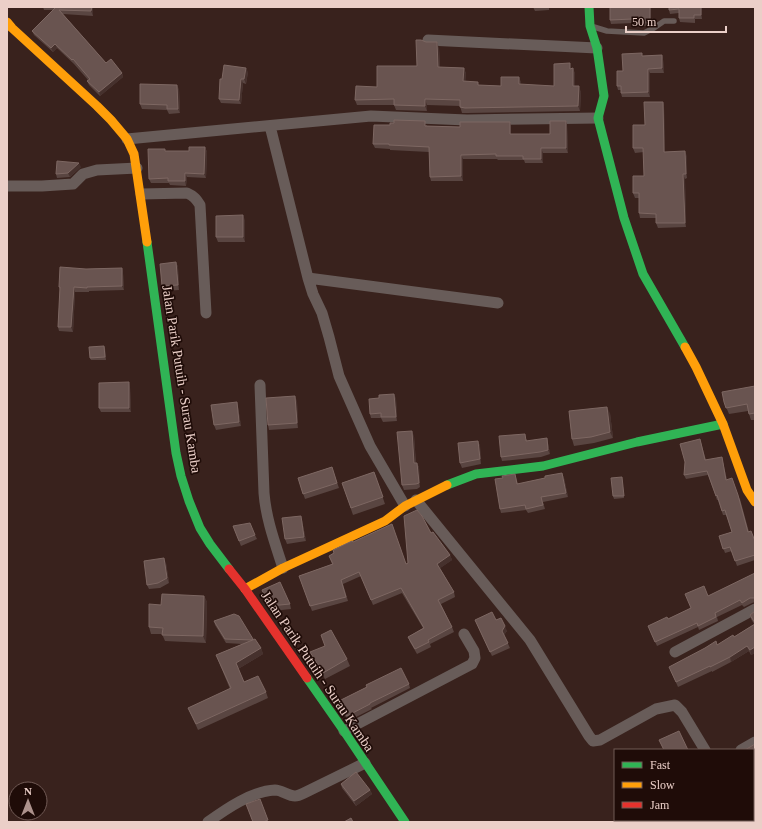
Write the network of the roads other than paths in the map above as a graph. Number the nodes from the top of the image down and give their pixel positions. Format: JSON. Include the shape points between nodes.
{"nodes":[{"id":1,"x":589,"y":7,"type":"edge"},
{"id":2,"x":674,"y":21,"type":"dead end"},
{"id":3,"x":7,"y":22,"type":"edge"},
{"id":4,"x":590,"y":26,"type":"junction"},
{"id":5,"x":428,"y":40,"type":"edge"},
{"id":6,"x":598,"y":48,"type":"junction"},
{"id":7,"x":598,"y":118,"type":"junction"},
{"id":8,"x":270,"y":126,"type":"junction"},
{"id":9,"x":127,"y":139,"type":"junction"},
{"id":10,"x":136,"y":168,"type":"junction"},
{"id":11,"x":7,"y":186,"type":"edge"},
{"id":12,"x":140,"y":194,"type":"junction"},
{"id":13,"x":308,"y":278,"type":"junction"},
{"id":14,"x":498,"y":303,"type":"dead end"},
{"id":15,"x":206,"y":313,"type":"dead end"},
{"id":16,"x":260,"y":385,"type":"dead end"},
{"id":17,"x":723,"y":424,"type":"junction"},
{"id":18,"x":416,"y":500,"type":"junction"},
{"id":19,"x":755,"y":502,"type":"edge"},
{"id":20,"x":405,"y":506,"type":"junction"},
{"id":21,"x":283,"y":568,"type":"junction"},
{"id":22,"x":245,"y":589,"type":"junction"},
{"id":23,"x":755,"y":608,"type":"edge"},
{"id":24,"x":464,"y":634,"type":"dead end"},
{"id":25,"x":674,"y":652,"type":"dead end"},
{"id":26,"x":344,"y":731,"type":"junction"},
{"id":27,"x":755,"y":742,"type":"edge"},
{"id":28,"x":705,"y":749,"type":"edge"},
{"id":29,"x":743,"y":749,"type":"edge"},
{"id":30,"x":365,"y":763,"type":"junction"},
{"id":31,"x":208,"y":822,"type":"edge"},
{"id":32,"x":405,"y":822,"type":"edge"}],
"edges":[{"from":1,"to":4,"type":"street"},
{"from":2,"to":4,"type":"lane","via":[[664,21],[644,33],[607,31]]},
{"from":3,"to":9,"type":"street","name":"Jalan Parik Putuih - Surau Kamba","via":[[97,106]]},
{"from":4,"to":6,"type":"street"},
{"from":5,"to":6,"type":"street"},
{"from":6,"to":7,"type":"street","via":[[604,96]]},
{"from":7,"to":8,"type":"street","via":[[467,120],[372,116]]},
{"from":7,"to":17,"type":"street","via":[[624,218],[644,274],[696,367]]},
{"from":8,"to":9,"type":"street"},
{"from":8,"to":13,"type":"street"},
{"from":9,"to":10,"type":"street","name":"Jalan Parik Putuih - Surau Kamba","via":[[134,154]]},
{"from":10,"to":11,"type":"street","via":[[97,170],[83,174],[73,184]]},
{"from":10,"to":12,"type":"street","name":"Jalan Parik Putuih - Surau Kamba"},
{"from":12,"to":15,"type":"street","via":[[186,193],[197,199],[200,205]]},
{"from":12,"to":22,"type":"street","name":"Jalan Parik Putuih - Surau Kamba","via":[[181,476],[200,528]]},
{"from":13,"to":14,"type":"street"},
{"from":13,"to":20,"type":"street","via":[[322,313],[339,376],[370,446]]},
{"from":16,"to":21,"type":"street","via":[[265,506]]},
{"from":17,"to":18,"type":"street","via":[[543,466],[476,474],[450,483]]},
{"from":17,"to":19,"type":"street","via":[[747,490]]},
{"from":18,"to":20,"type":"street"},
{"from":18,"to":28,"type":"street","via":[[530,640],[593,741],[600,740],[656,709],[675,705]]},
{"from":20,"to":21,"type":"street","via":[[385,521]]},
{"from":21,"to":22,"type":"street"},
{"from":22,"to":26,"type":"street","name":"Jalan Parik Putuih - Surau Kamba"},
{"from":23,"to":25,"type":"street"},
{"from":24,"to":26,"type":"street","via":[[474,651],[475,658],[472,664]]},
{"from":26,"to":30,"type":"street","name":"Jalan Parik Putuih - Surau Kamba"},
{"from":27,"to":29,"type":"street"},
{"from":30,"to":31,"type":"street","via":[[296,796],[278,790],[262,792],[230,807]]},
{"from":30,"to":32,"type":"street","name":"Jalan Parik Putuih - Surau Kamba"}]}
